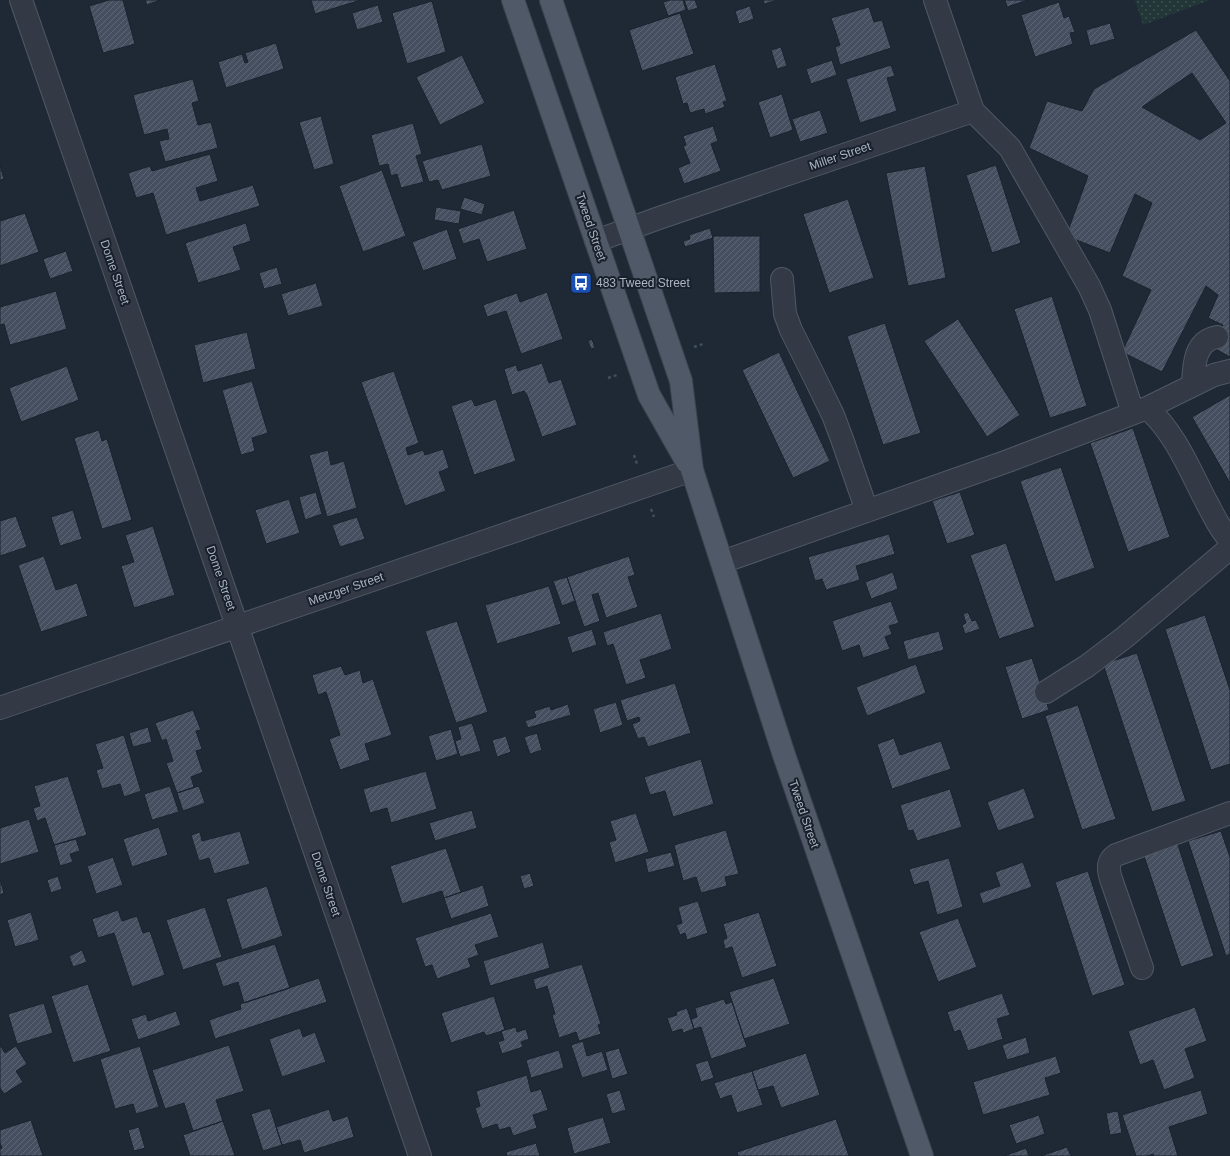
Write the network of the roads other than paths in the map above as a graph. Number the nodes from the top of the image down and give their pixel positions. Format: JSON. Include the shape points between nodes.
{"nodes":[{"id":1,"x":21,"y":0,"type":"edge"},
{"id":2,"x":513,"y":0,"type":"edge"},
{"id":3,"x":551,"y":0,"type":"edge"},
{"id":4,"x":935,"y":0,"type":"edge"},
{"id":5,"x":973,"y":112,"type":"junction"},
{"id":6,"x":630,"y":229,"type":"junction"},
{"id":7,"x":596,"y":241,"type":"junction"},
{"id":8,"x":782,"y":279,"type":"dead end"},
{"id":9,"x":1217,"y":337,"type":"dead end"},
{"id":10,"x":1230,"y":371,"type":"edge"},
{"id":11,"x":1193,"y":384,"type":"junction"},
{"id":12,"x":1140,"y":410,"type":"junction"},
{"id":13,"x":692,"y":470,"type":"junction"},
{"id":14,"x":867,"y":512,"type":"junction"},
{"id":15,"x":1230,"y":540,"type":"edge"},
{"id":16,"x":1230,"y":548,"type":"edge"},
{"id":17,"x":722,"y":562,"type":"junction"},
{"id":18,"x":238,"y":626,"type":"junction"},
{"id":19,"x":1046,"y":692,"type":"dead end"},
{"id":20,"x":0,"y":708,"type":"edge"},
{"id":21,"x":1230,"y":814,"type":"edge"},
{"id":22,"x":1142,"y":968,"type":"dead end"},
{"id":23,"x":420,"y":1156,"type":"edge"},
{"id":24,"x":922,"y":1156,"type":"edge"}],
"edges":[{"from":1,"to":18,"type":"street","name":"Dome Street"},
{"from":2,"to":7,"type":"main road","name":"Tweed Street"},
{"from":3,"to":6,"type":"main road","name":"Tweed Street"},
{"from":4,"to":5,"type":"street"},
{"from":5,"to":6,"type":"street","name":"Miller Street"},
{"from":5,"to":12,"type":"street","via":[[1010,148],[1089,286]]},
{"from":6,"to":7,"type":"street","name":"Miller Street"},
{"from":6,"to":13,"type":"main road","name":"Tweed Street","via":[[681,381]]},
{"from":7,"to":13,"type":"main road","name":"Tweed Street","via":[[649,395]]},
{"from":8,"to":14,"type":"street","via":[[785,314],[790,330],[832,415]]},
{"from":9,"to":11,"type":"street","via":[[1207,341],[1197,353]]},
{"from":10,"to":11,"type":"street"},
{"from":11,"to":12,"type":"street"},
{"from":12,"to":14,"type":"street","via":[[1008,462]]},
{"from":12,"to":15,"type":"street","via":[[1157,417],[1173,439],[1215,518]]},
{"from":13,"to":17,"type":"main road","name":"Tweed Street"},
{"from":13,"to":18,"type":"street","name":"Metzger Street"},
{"from":14,"to":17,"type":"street"},
{"from":16,"to":19,"type":"street","via":[[1125,637],[1087,666]]},
{"from":17,"to":24,"type":"main road","name":"Tweed Street","via":[[786,760]]},
{"from":18,"to":20,"type":"street","name":"Metzger Street"},
{"from":18,"to":23,"type":"street","name":"Dome Street"},
{"from":21,"to":22,"type":"street","via":[[1116,854],[1109,863],[1111,879]]}]}
